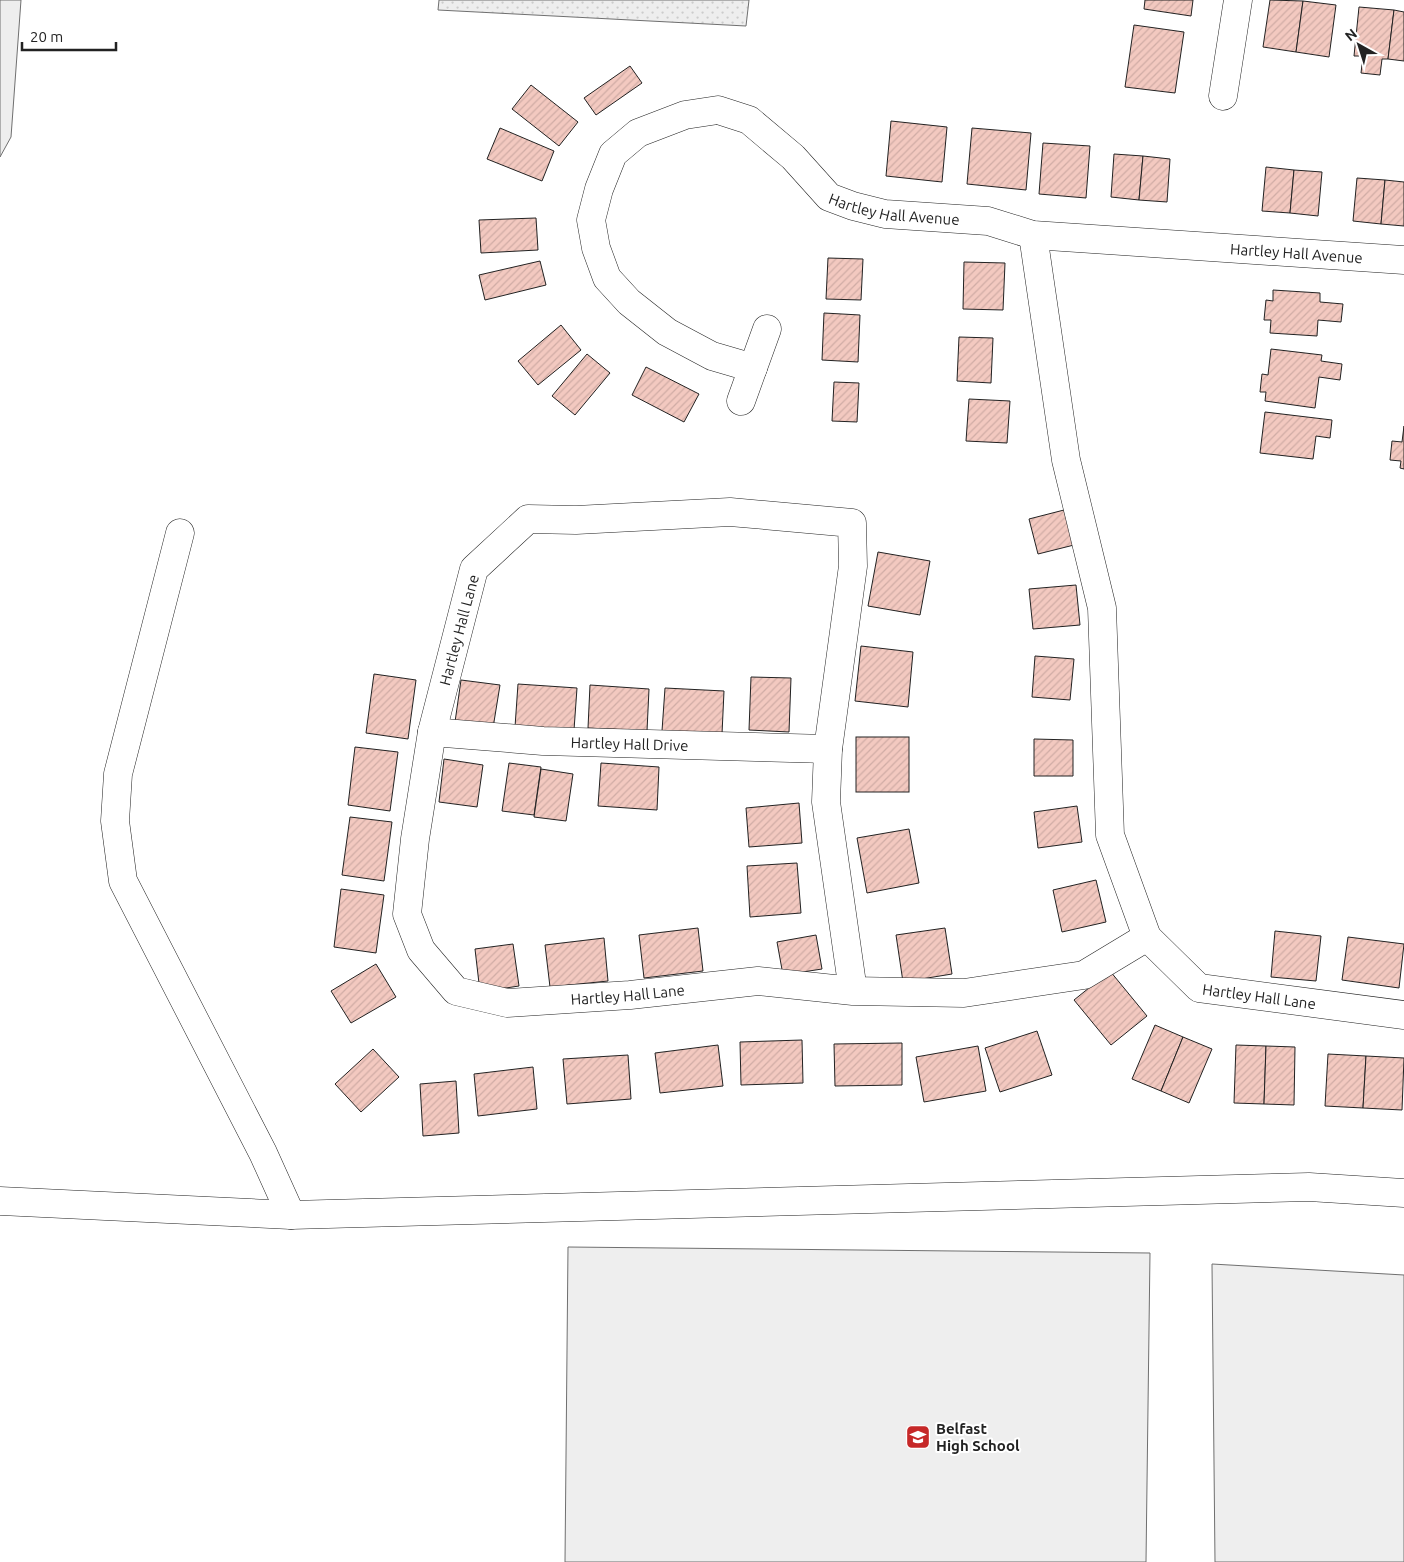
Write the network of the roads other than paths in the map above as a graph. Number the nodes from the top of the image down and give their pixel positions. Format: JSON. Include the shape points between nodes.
{"nodes":[{"id":1,"x":1238,"y":0,"type":"edge"},
{"id":2,"x":1223,"y":96,"type":"dead end"},
{"id":3,"x":1033,"y":235,"type":"junction"},
{"id":4,"x":1404,"y":260,"type":"edge"},
{"id":5,"x":767,"y":329,"type":"dead end"},
{"id":6,"x":753,"y":368,"type":"junction"},
{"id":7,"x":741,"y":401,"type":"dead end"},
{"id":8,"x":180,"y":533,"type":"dead end"},
{"id":9,"x":432,"y":732,"type":"junction"},
{"id":10,"x":828,"y":749,"type":"junction"},
{"id":11,"x":1147,"y":937,"type":"junction"},
{"id":12,"x":853,"y":991,"type":"junction"},
{"id":13,"x":1404,"y":1015,"type":"edge"},
{"id":14,"x":1404,"y":1192,"type":"edge"},
{"id":15,"x":0,"y":1200,"type":"edge"},
{"id":16,"x":291,"y":1215,"type":"junction"}],
"edges":[{"from":1,"to":2,"type":"street"},
{"from":3,"to":4,"type":"street","name":"Hartley Hall Avenue"},
{"from":3,"to":6,"type":"street","name":"Hartley Hall Avenue","via":[[988,221],[885,214],[829,197],[793,157],[749,120],[718,110],[685,115],[638,133],[613,154],[591,220],[596,248],[607,278],[628,302],[666,332],[712,356]]},
{"from":3,"to":11,"type":"street","via":[[1066,460],[1102,608],[1110,835]]},
{"from":5,"to":6,"type":"street"},
{"from":6,"to":7,"type":"street"},
{"from":8,"to":16,"type":"street","via":[[118,774],[115,821],[122,881],[263,1153]]},
{"from":9,"to":10,"type":"street","name":"Hartley Hall Drive","via":[[543,741]]},
{"from":9,"to":10,"type":"street","name":"Hartley Hall Lane","via":[[474,569],[528,519],[576,520],[730,512],[852,523],[853,566]]},
{"from":9,"to":12,"type":"street","name":"Hartley Hall Lane","via":[[407,914],[421,950],[456,991],[507,1003],[630,995],[758,981]]},
{"from":10,"to":12,"type":"street","name":"Hartley Hall Lane","via":[[826,802]]},
{"from":11,"to":12,"type":"street","name":"Hartley Hall Lane","via":[[1084,975],[964,993]]},
{"from":11,"to":13,"type":"street","name":"Hartley Hall Lane","via":[[1198,988]]},
{"from":14,"to":16,"type":"street","via":[[1309,1187]]},
{"from":15,"to":16,"type":"street"}]}
